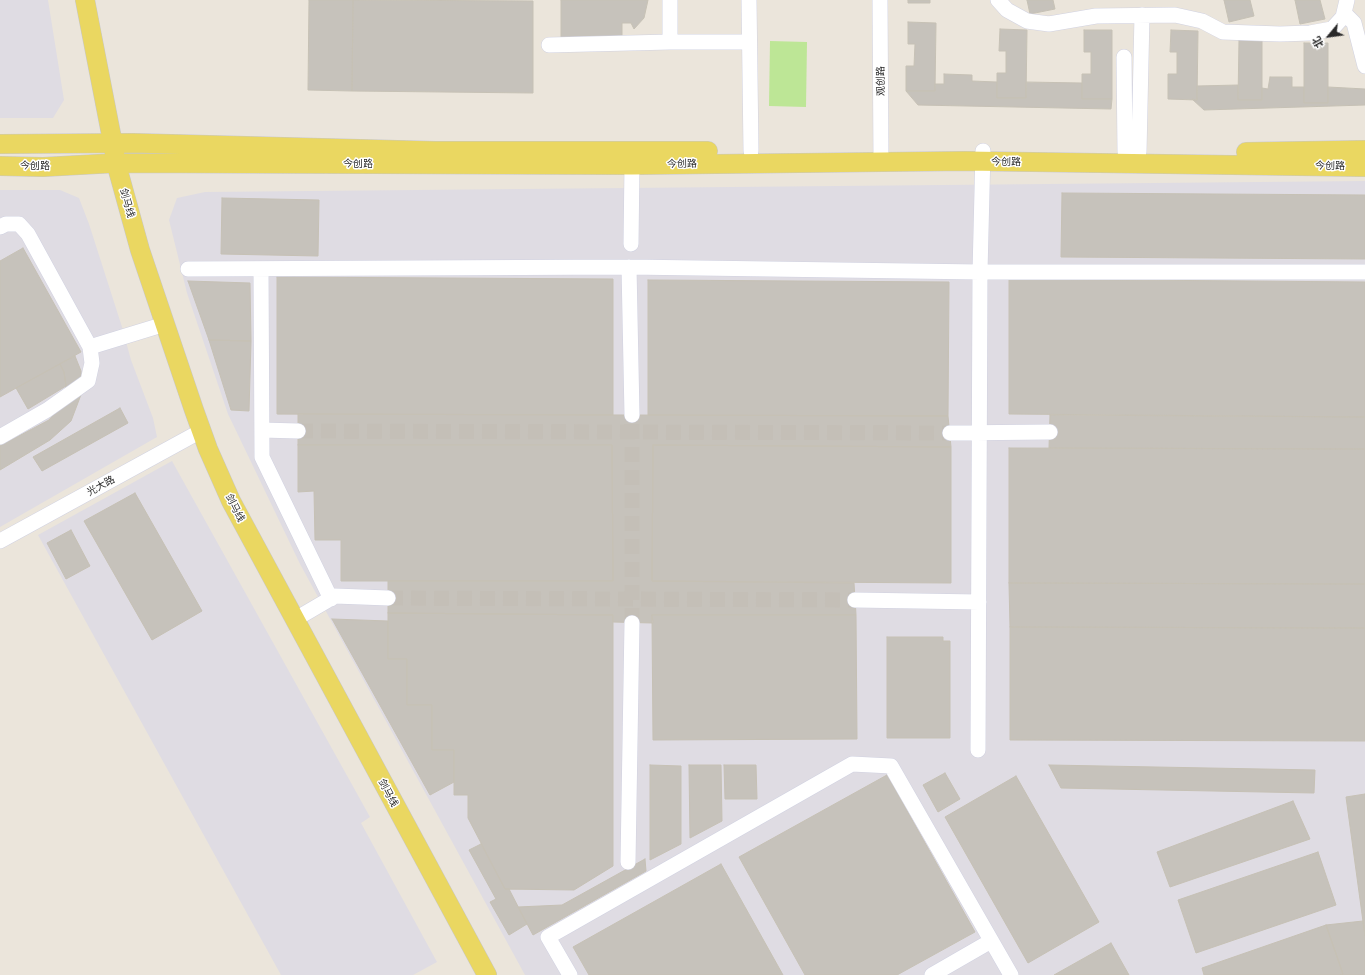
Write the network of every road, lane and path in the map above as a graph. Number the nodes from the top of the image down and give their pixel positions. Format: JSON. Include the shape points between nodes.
{"nodes":[{"id":1,"x":85,"y":0,"type":"edge"},
{"id":2,"x":670,"y":0,"type":"edge"},
{"id":3,"x":749,"y":0,"type":"edge"},
{"id":4,"x":880,"y":0,"type":"edge"},
{"id":5,"x":998,"y":0,"type":"edge"},
{"id":6,"x":1346,"y":7,"type":"edge"},
{"id":7,"x":1142,"y":15,"type":"junction"},
{"id":8,"x":670,"y":42,"type":"junction"},
{"id":9,"x":749,"y":42,"type":"junction"},
{"id":10,"x":549,"y":45,"type":"dead end"},
{"id":11,"x":1124,"y":57,"type":"dead end"},
{"id":12,"x":1365,"y":66,"type":"edge"},
{"id":13,"x":0,"y":144,"type":"edge"},
{"id":14,"x":113,"y":144,"type":"junction"},
{"id":15,"x":1365,"y":150,"type":"edge"},
{"id":16,"x":751,"y":151,"type":"junction"},
{"id":17,"x":1132,"y":152,"type":"junction"},
{"id":18,"x":983,"y":156,"type":"junction"},
{"id":19,"x":881,"y":157,"type":"junction"},
{"id":20,"x":116,"y":164,"type":"junction"},
{"id":21,"x":632,"y":165,"type":"junction"},
{"id":22,"x":0,"y":166,"type":"edge"},
{"id":23,"x":1365,"y":166,"type":"edge"},
{"id":24,"x":0,"y":227,"type":"edge"},
{"id":25,"x":631,"y":244,"type":"dead end"},
{"id":26,"x":629,"y":267,"type":"junction"},
{"id":27,"x":262,"y":268,"type":"junction"},
{"id":28,"x":188,"y":269,"type":"dead end"},
{"id":29,"x":980,"y":272,"type":"junction"},
{"id":30,"x":1365,"y":272,"type":"edge"},
{"id":31,"x":165,"y":324,"type":"junction"},
{"id":32,"x":90,"y":347,"type":"junction"},
{"id":33,"x":632,"y":415,"type":"tunnel mouth"},
{"id":34,"x":262,"y":430,"type":"junction"},
{"id":35,"x":201,"y":431,"type":"junction"},
{"id":36,"x":298,"y":431,"type":"tunnel mouth"},
{"id":37,"x":1050,"y":432,"type":"dead end"},
{"id":38,"x":979,"y":433,"type":"junction"},
{"id":39,"x":950,"y":434,"type":"tunnel mouth"},
{"id":40,"x":0,"y":437,"type":"edge"},
{"id":41,"x":0,"y":541,"type":"edge"},
{"id":42,"x":388,"y":598,"type":"tunnel mouth"},
{"id":43,"x":331,"y":599,"type":"junction"},
{"id":44,"x":855,"y":600,"type":"tunnel mouth"},
{"id":45,"x":979,"y":602,"type":"junction"},
{"id":46,"x":294,"y":620,"type":"junction"},
{"id":47,"x":632,"y":623,"type":"tunnel mouth"},
{"id":48,"x":978,"y":750,"type":"dead end"},
{"id":49,"x":628,"y":862,"type":"dead end"},
{"id":50,"x":991,"y":941,"type":"junction"},
{"id":51,"x":487,"y":975,"type":"edge"},
{"id":52,"x":570,"y":975,"type":"edge"},
{"id":53,"x":932,"y":975,"type":"edge"},
{"id":54,"x":1011,"y":975,"type":"edge"}],
"edges":[{"from":1,"to":14,"type":"main road","name":"剑马线"},
{"from":2,"to":8,"type":"street"},
{"from":3,"to":9,"type":"street"},
{"from":4,"to":19,"type":"street","name":"观创路"},
{"from":5,"to":7,"type":"street","via":[[1008,10],[1027,21],[1049,24],[1096,16]]},
{"from":6,"to":7,"type":"street","via":[[1343,17],[1332,29],[1310,34],[1223,32],[1202,20],[1175,15]]},
{"from":6,"to":12,"type":"street","via":[[1354,23]]},
{"from":7,"to":17,"type":"street"},
{"from":8,"to":9,"type":"street"},
{"from":8,"to":10,"type":"street"},
{"from":9,"to":16,"type":"street"},
{"from":11,"to":17,"type":"street"},
{"from":13,"to":14,"type":"main road","name":"今创路"},
{"from":14,"to":16,"type":"main road","name":"今创路","via":[[435,151]]},
{"from":14,"to":20,"type":"main road","name":"剑马线"},
{"from":15,"to":17,"type":"main road","name":"今创路"},
{"from":16,"to":19,"type":"main road","name":"今创路"},
{"from":17,"to":18,"type":"main road","name":"今创路"},
{"from":18,"to":19,"type":"main road","name":"今创路"},
{"from":18,"to":23,"type":"main road","name":"今创路"},
{"from":18,"to":29,"type":"street"},
{"from":19,"to":21,"type":"main road","name":"今创路"},
{"from":20,"to":21,"type":"main road","name":"今创路"},
{"from":20,"to":22,"type":"main road","name":"今创路"},
{"from":20,"to":31,"type":"main road","name":"剑马线","via":[[140,250]]},
{"from":21,"to":25,"type":"street"},
{"from":24,"to":32,"type":"street","via":[[6,224],[19,224],[28,234]]},
{"from":26,"to":27,"type":"street"},
{"from":26,"to":29,"type":"street"},
{"from":26,"to":33,"type":"street"},
{"from":27,"to":28,"type":"street"},
{"from":27,"to":34,"type":"street"},
{"from":29,"to":30,"type":"street"},
{"from":29,"to":38,"type":"street"},
{"from":31,"to":32,"type":"street"},
{"from":31,"to":35,"type":"main road","name":"剑马线"},
{"from":32,"to":40,"type":"street","via":[[92,363],[88,381],[47,410]]},
{"from":34,"to":36,"type":"street"},
{"from":34,"to":43,"type":"street","via":[[262,456]]},
{"from":35,"to":41,"type":"street","name":"光大路"},
{"from":35,"to":46,"type":"main road","name":"剑马线","via":[[231,501]]},
{"from":37,"to":38,"type":"street"},
{"from":38,"to":39,"type":"street"},
{"from":38,"to":45,"type":"street"},
{"from":42,"to":43,"type":"street","via":[[335,596]]},
{"from":43,"to":46,"type":"street"},
{"from":44,"to":45,"type":"street"},
{"from":45,"to":48,"type":"street"},
{"from":46,"to":51,"type":"main road","name":"剑马线"},
{"from":47,"to":49,"type":"street"},
{"from":50,"to":52,"type":"street","via":[[891,766],[852,764],[548,937]]},
{"from":50,"to":53,"type":"street"},
{"from":50,"to":54,"type":"street"}]}
